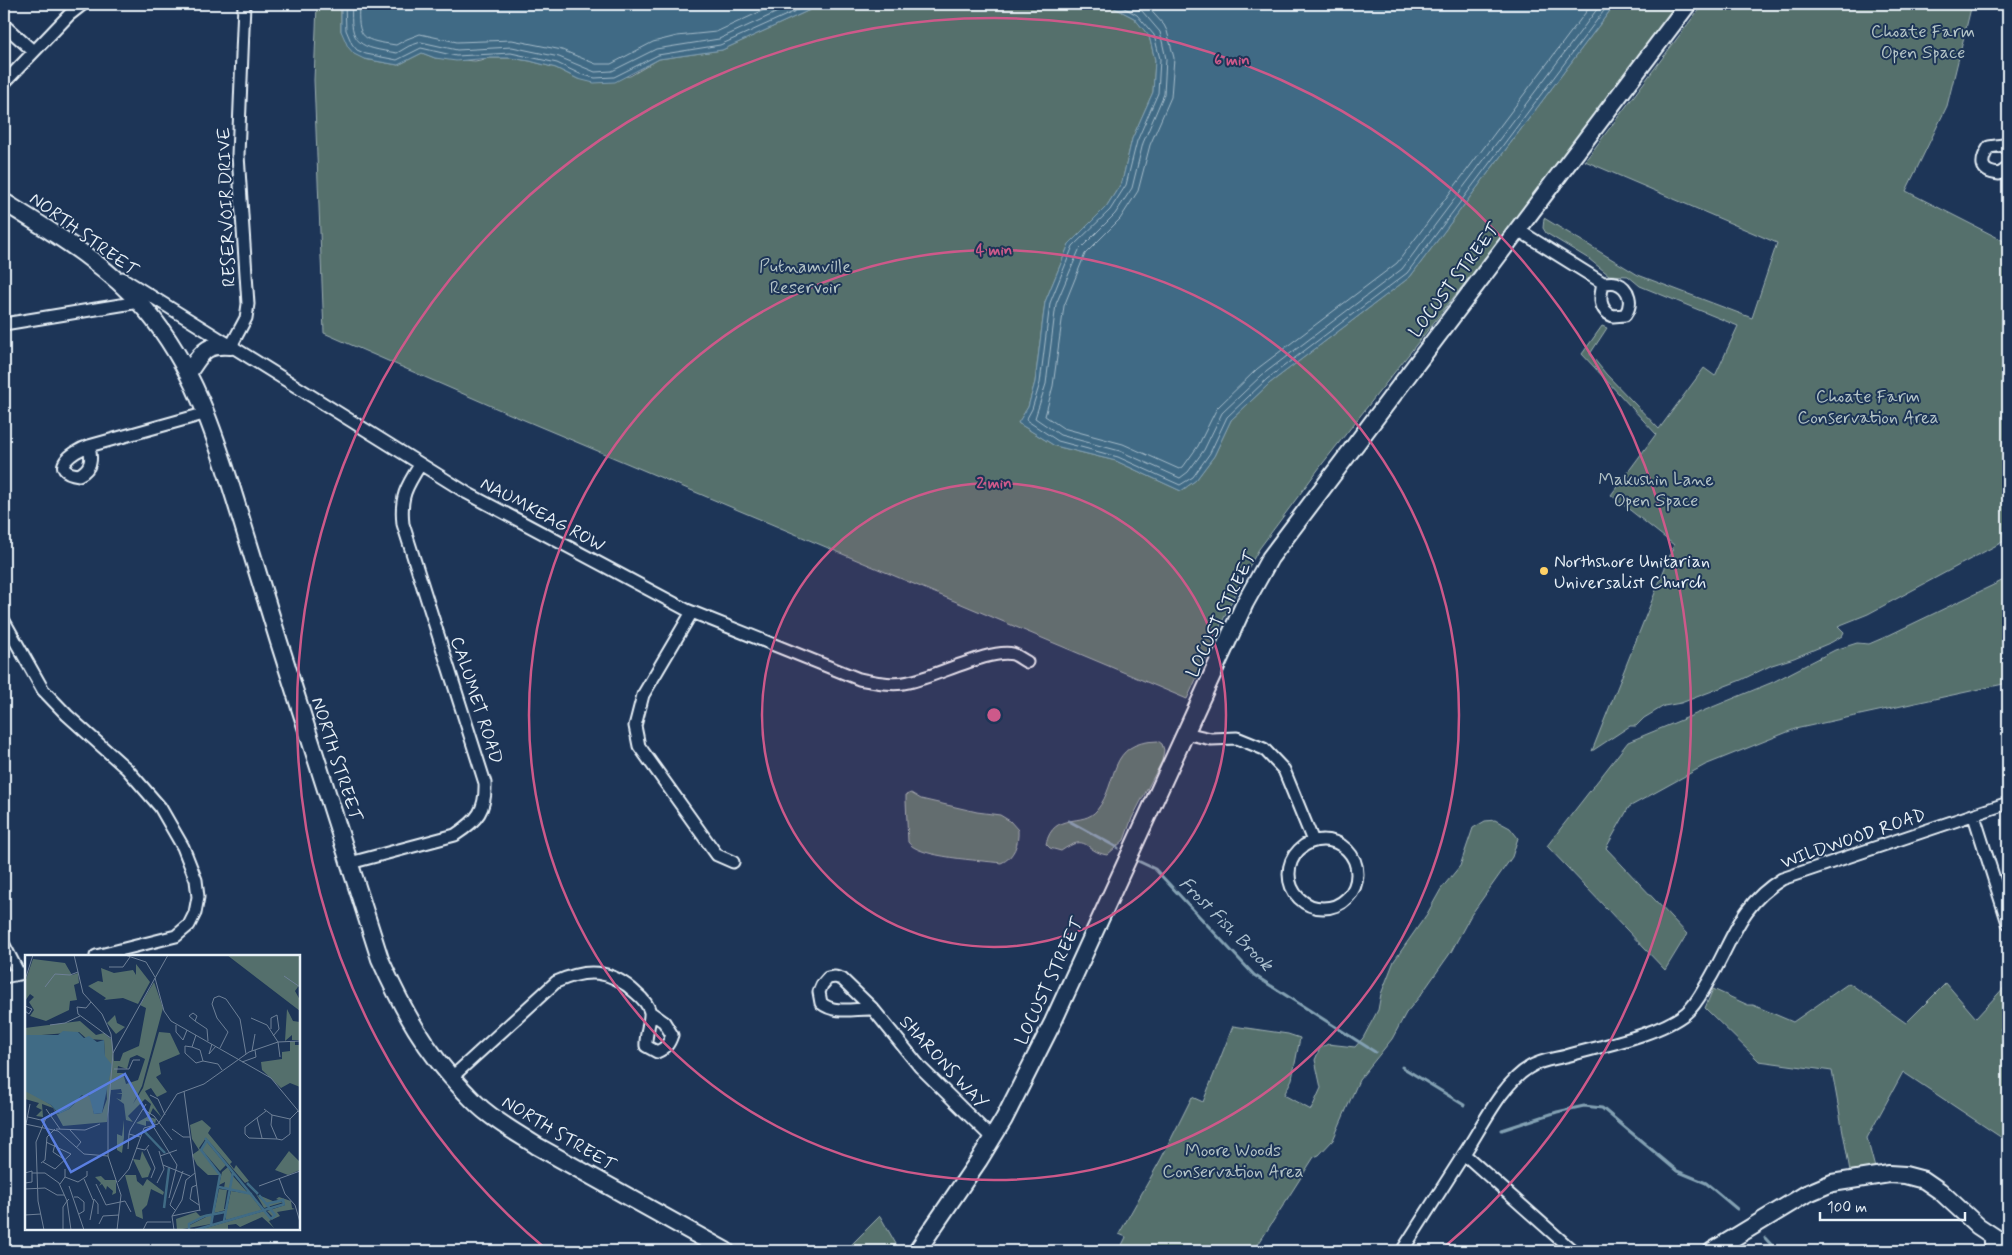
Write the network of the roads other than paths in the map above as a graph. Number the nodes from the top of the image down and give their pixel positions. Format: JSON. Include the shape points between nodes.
{"nodes":[{"id":1,"x":83,"y":4,"type":"edge"},
{"id":2,"x":244,"y":4,"type":"edge"},
{"id":3,"x":1688,"y":4,"type":"edge"},
{"id":4,"x":4,"y":25,"type":"edge"},
{"id":5,"x":33,"y":51,"type":"junction"},
{"id":6,"x":4,"y":83,"type":"edge"},
{"id":7,"x":2007,"y":144,"type":"edge"},
{"id":8,"x":2008,"y":168,"type":"edge"},
{"id":9,"x":4,"y":202,"type":"edge"},
{"id":10,"x":1518,"y":230,"type":"junction"},
{"id":11,"x":81,"y":252,"type":"junction"},
{"id":12,"x":1603,"y":283,"type":"dead end"},
{"id":13,"x":139,"y":302,"type":"junction"},
{"id":14,"x":4,"y":324,"type":"edge"},
{"id":15,"x":231,"y":346,"type":"junction"},
{"id":16,"x":188,"y":373,"type":"junction"},
{"id":17,"x":206,"y":413,"type":"junction"},
{"id":18,"x":89,"y":446,"type":"dead end"},
{"id":19,"x":420,"y":465,"type":"junction"},
{"id":20,"x":692,"y":612,"type":"junction"},
{"id":21,"x":4,"y":621,"type":"edge"},
{"id":22,"x":1027,"y":662,"type":"dead end"},
{"id":23,"x":1185,"y":733,"type":"junction"},
{"id":24,"x":2008,"y":803,"type":"edge"},
{"id":25,"x":1974,"y":816,"type":"junction"},
{"id":26,"x":1313,"y":841,"type":"junction"},
{"id":27,"x":733,"y":862,"type":"dead end"},
{"id":28,"x":350,"y":863,"type":"junction"},
{"id":29,"x":2008,"y":924,"type":"edge"},
{"id":30,"x":4,"y":944,"type":"edge"},
{"id":31,"x":100,"y":955,"type":"edge"},
{"id":32,"x":22,"y":973,"type":"edge"},
{"id":33,"x":4,"y":977,"type":"edge"},
{"id":34,"x":873,"y":1008,"type":"dead end"},
{"id":35,"x":650,"y":1012,"type":"dead end"},
{"id":36,"x":451,"y":1078,"type":"junction"},
{"id":37,"x":992,"y":1138,"type":"junction"},
{"id":38,"x":1464,"y":1154,"type":"junction"},
{"id":39,"x":1990,"y":1234,"type":"junction"},
{"id":40,"x":2008,"y":1246,"type":"edge"},
{"id":41,"x":726,"y":1251,"type":"edge"},
{"id":42,"x":917,"y":1251,"type":"edge"},
{"id":43,"x":1402,"y":1251,"type":"edge"},
{"id":44,"x":1573,"y":1251,"type":"edge"},
{"id":45,"x":1712,"y":1251,"type":"edge"},
{"id":46,"x":1991,"y":1251,"type":"edge"}],
"edges":[{"from":1,"to":5,"type":"street"},
{"from":2,"to":15,"type":"street","name":"RESERVOIR DRIVE","via":[[238,156],[248,304],[246,318]]},
{"from":3,"to":10,"type":"main road","name":"LOCUST STREET"},
{"from":4,"to":5,"type":"street"},
{"from":5,"to":6,"type":"street"},
{"from":7,"to":8,"type":"street","via":[[1988,146],[1982,164],[1992,174]]},
{"from":9,"to":11,"type":"main road","name":"NORTH STREET"},
{"from":10,"to":12,"type":"street"},
{"from":10,"to":23,"type":"main road","name":"LOCUST STREET","via":[[1270,558],[1245,603]]},
{"from":11,"to":13,"type":"main road","name":"NORTH STREET"},
{"from":11,"to":15,"type":"street","name":"NAUMKEAG ROW"},
{"from":13,"to":14,"type":"street"},
{"from":13,"to":16,"type":"main road","name":"NORTH STREET"},
{"from":15,"to":16,"type":"main road","via":[[209,347]]},
{"from":15,"to":19,"type":"street","name":"NAUMKEAG ROW"},
{"from":16,"to":17,"type":"main road","name":"NORTH STREET"},
{"from":17,"to":18,"type":"street"},
{"from":17,"to":28,"type":"main road","name":"NORTH STREET","via":[[219,445]]},
{"from":19,"to":20,"type":"street","name":"NAUMKEAG ROW"},
{"from":19,"to":28,"type":"street","name":"CALUMET ROAD","via":[[406,487],[401,506],[403,524],[485,783],[486,801],[468,826],[455,835]]},
{"from":20,"to":22,"type":"street","name":"NAUMKEAG ROW","via":[[851,676],[884,684],[908,683],[992,655],[1013,654]]},
{"from":20,"to":27,"type":"street","via":[[643,695],[634,726],[639,746],[717,855]]},
{"from":21,"to":31,"type":"street","via":[[43,690],[127,769],[160,807],[183,847],[196,880],[198,897],[195,913],[189,925],[176,936]]},
{"from":23,"to":26,"type":"street","via":[[1211,739],[1237,738],[1264,749],[1284,770]]},
{"from":23,"to":37,"type":"main road","name":"LOCUST STREET","via":[[1053,1022]]},
{"from":24,"to":25,"type":"street","name":"WILDWOOD ROAD"},
{"from":25,"to":29,"type":"street"},
{"from":25,"to":38,"type":"street","name":"WILDWOOD ROAD","via":[[1803,871],[1765,890],[1743,916],[1714,973],[1687,1012],[1645,1033],[1530,1066],[1503,1093]]},
{"from":26,"to":26,"type":"street","via":[[1297,851],[1292,860],[1289,869],[1292,888],[1297,896],[1314,906],[1335,906],[1352,891],[1357,869],[1346,848],[1330,841]]},
{"from":28,"to":36,"type":"main road","name":"NORTH STREET","via":[[380,959],[402,1007],[431,1054]]},
{"from":30,"to":32,"type":"street"},
{"from":32,"to":33,"type":"street"},
{"from":34,"to":37,"type":"street","name":"SHARONS WAY","via":[[920,1067]]},
{"from":35,"to":36,"type":"street","via":[[643,999],[626,982],[585,972],[570,976],[556,982]]},
{"from":36,"to":41,"type":"main road","name":"NORTH STREET","via":[[485,1111],[524,1138]]},
{"from":37,"to":42,"type":"main road","name":"LOCUST STREET"},
{"from":38,"to":43,"type":"street","name":"WILDWOOD ROAD"},
{"from":38,"to":44,"type":"street"},
{"from":39,"to":40,"type":"main road"},
{"from":39,"to":45,"type":"main road","via":[[1924,1180],[1889,1174],[1832,1183],[1806,1194]]},
{"from":39,"to":46,"type":"street"}]}
